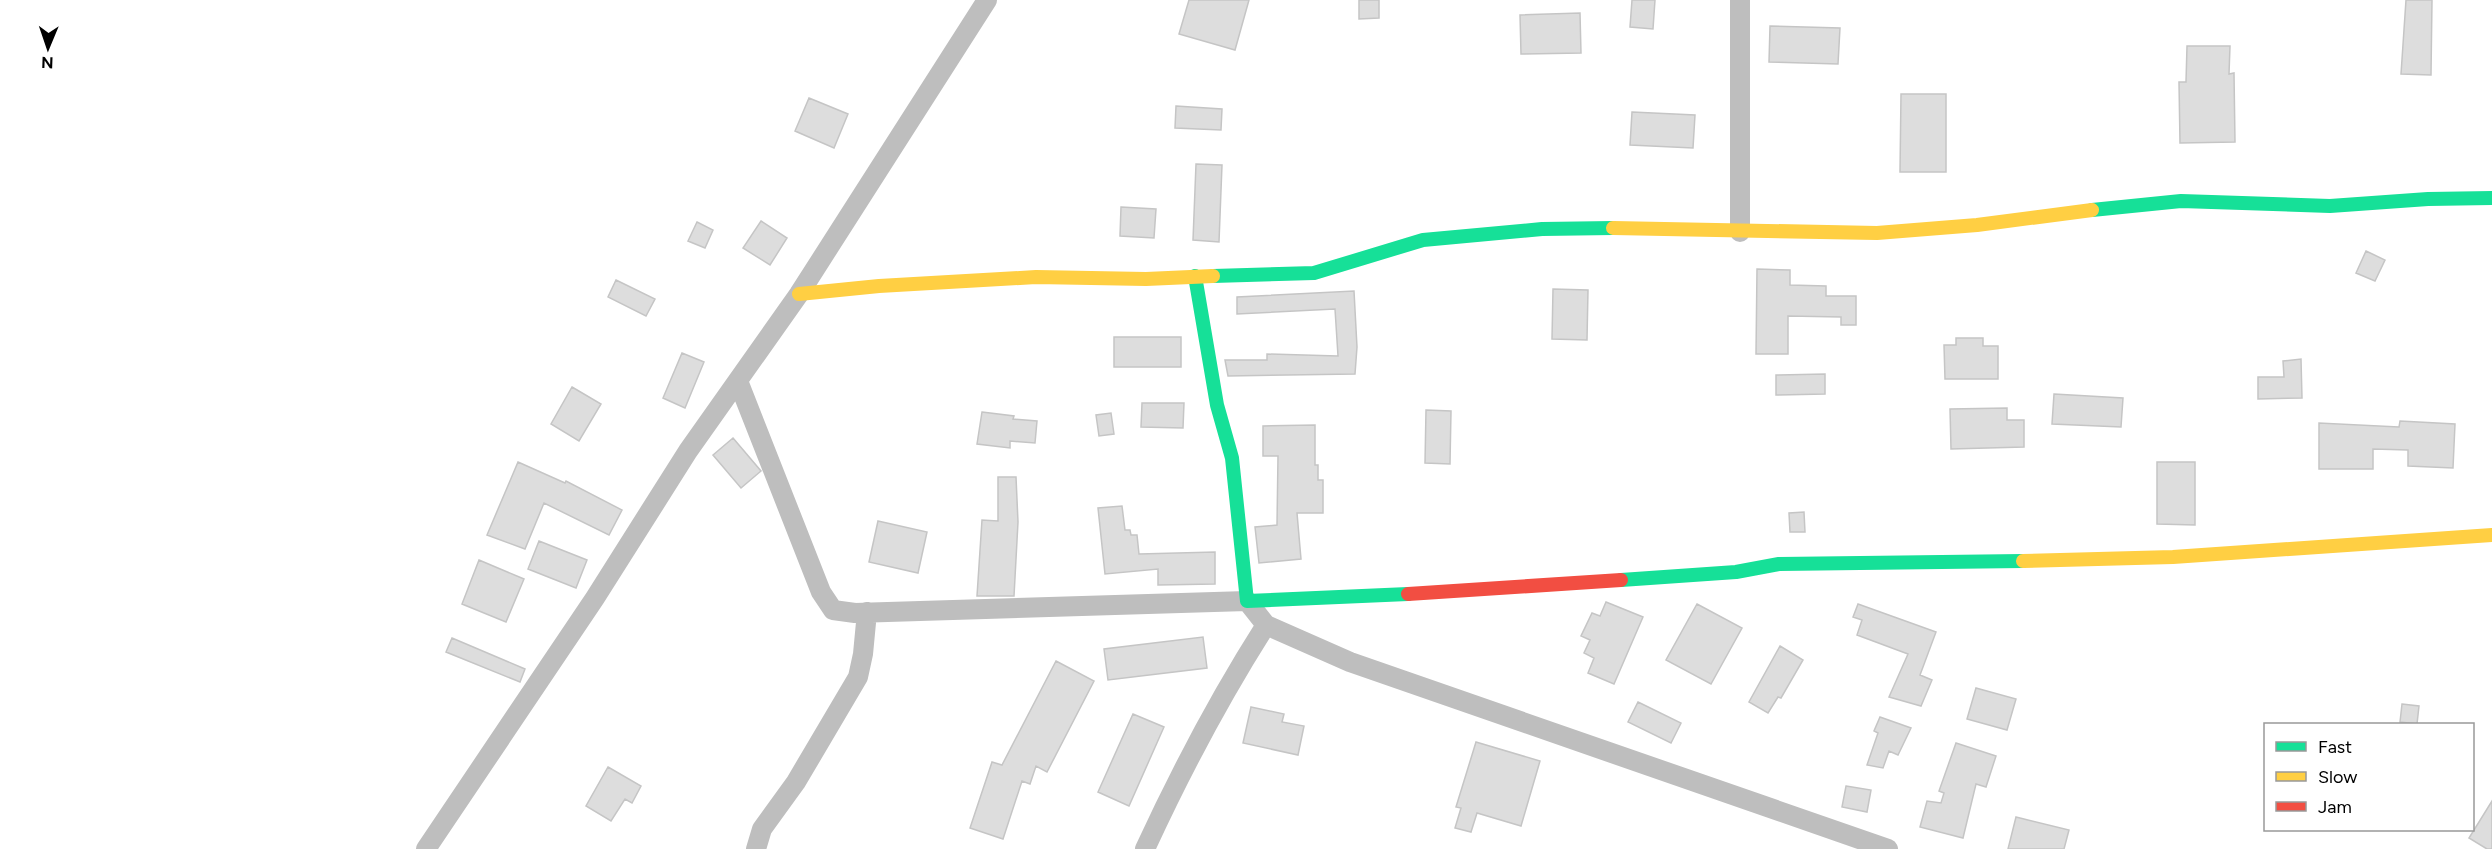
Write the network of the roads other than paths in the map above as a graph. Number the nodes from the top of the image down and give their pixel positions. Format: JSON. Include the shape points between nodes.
{"nodes":[{"id":1,"x":987,"y":0,"type":"edge"},
{"id":2,"x":1740,"y":0,"type":"edge"},
{"id":3,"x":2492,"y":198,"type":"edge"},
{"id":4,"x":1740,"y":232,"type":"junction"},
{"id":5,"x":1195,"y":276,"type":"junction"},
{"id":6,"x":799,"y":294,"type":"junction"},
{"id":7,"x":738,"y":381,"type":"junction"},
{"id":8,"x":2492,"y":536,"type":"edge"},
{"id":9,"x":1247,"y":602,"type":"junction"},
{"id":10,"x":867,"y":612,"type":"junction"},
{"id":11,"x":1266,"y":625,"type":"junction"},
{"id":12,"x":426,"y":849,"type":"edge"},
{"id":13,"x":756,"y":849,"type":"edge"},
{"id":14,"x":1145,"y":849,"type":"edge"},
{"id":15,"x":1888,"y":849,"type":"edge"}],
"edges":[{"from":1,"to":6,"type":"street"},
{"from":2,"to":4,"type":"street"},
{"from":3,"to":4,"type":"street","via":[[2330,206],[2181,201],[1909,232]]},
{"from":4,"to":5,"type":"street","via":[[1613,228],[1508,231],[1423,240],[1314,273]]},
{"from":5,"to":6,"type":"street","via":[[1036,277]]},
{"from":5,"to":9,"type":"street","via":[[1217,405],[1232,458]]},
{"from":6,"to":7,"type":"street"},
{"from":7,"to":10,"type":"street","via":[[821,592],[833,610]]},
{"from":7,"to":12,"type":"street"},
{"from":8,"to":9,"type":"street","via":[[2174,557],[1779,564],[1736,572],[1474,591]]},
{"from":9,"to":10,"type":"street"},
{"from":9,"to":11,"type":"street"},
{"from":10,"to":13,"type":"street","via":[[858,677],[796,782],[762,830]]},
{"from":11,"to":14,"type":"street","via":[[1183,766]]},
{"from":11,"to":15,"type":"street","via":[[1350,662]]}]}
